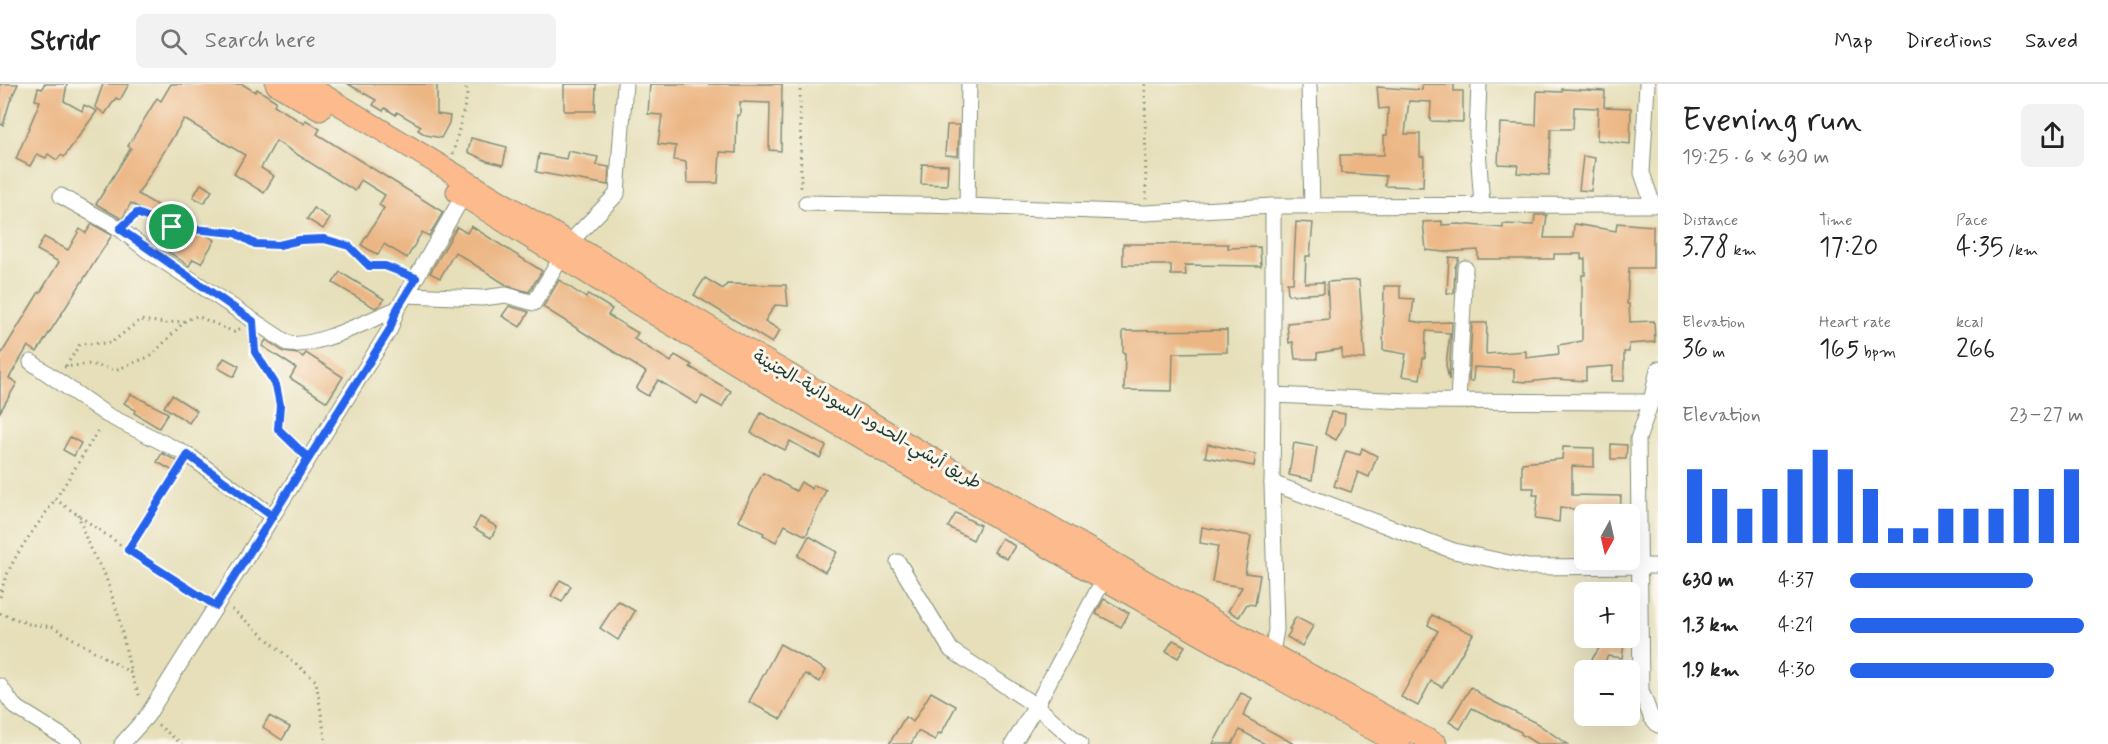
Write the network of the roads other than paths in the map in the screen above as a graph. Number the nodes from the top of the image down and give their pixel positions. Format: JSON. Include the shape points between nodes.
{"nodes":[{"id":1,"x":276,"y":84,"type":"edge"},
{"id":2,"x":305,"y":84,"type":"edge"},
{"id":3,"x":625,"y":84,"type":"edge"},
{"id":4,"x":969,"y":84,"type":"edge"},
{"id":5,"x":1309,"y":84,"type":"edge"},
{"id":6,"x":1479,"y":84,"type":"edge"},
{"id":7,"x":1647,"y":84,"type":"edge"},
{"id":8,"x":61,"y":196,"type":"dead end"},
{"id":9,"x":463,"y":196,"type":"junction"},
{"id":10,"x":803,"y":203,"type":"road end"},
{"id":11,"x":967,"y":206,"type":"junction"},
{"id":12,"x":1273,"y":206,"type":"junction"},
{"id":13,"x":1482,"y":206,"type":"junction"},
{"id":14,"x":1312,"y":207,"type":"junction"},
{"id":15,"x":1656,"y":210,"type":"edge"},
{"id":16,"x":566,"y":250,"type":"junction"},
{"id":17,"x":1465,"y":268,"type":"dead end"},
{"id":18,"x":406,"y":295,"type":"junction"},
{"id":19,"x":397,"y":309,"type":"junction"},
{"id":20,"x":31,"y":363,"type":"dead end"},
{"id":21,"x":1658,"y":369,"type":"edge"},
{"id":22,"x":1274,"y":395,"type":"junction"},
{"id":23,"x":1458,"y":401,"type":"junction"},
{"id":24,"x":1652,"y":402,"type":"junction"},
{"id":25,"x":1272,"y":483,"type":"junction"},
{"id":26,"x":1639,"y":504,"type":"edge"},
{"id":27,"x":272,"y":516,"type":"junction"},
{"id":28,"x":898,"y":562,"type":"dead end"},
{"id":29,"x":1640,"y":565,"type":"edge"},
{"id":30,"x":1574,"y":566,"type":"edge"},
{"id":31,"x":1658,"y":566,"type":"edge"},
{"id":32,"x":1639,"y":570,"type":"edge"},
{"id":33,"x":1108,"y":571,"type":"junction"},
{"id":34,"x":1270,"y":663,"type":"junction"},
{"id":35,"x":0,"y":686,"type":"edge"},
{"id":36,"x":1036,"y":706,"type":"junction"},
{"id":37,"x":1658,"y":725,"type":"edge"},
{"id":38,"x":75,"y":744,"type":"edge"},
{"id":39,"x":122,"y":744,"type":"edge"},
{"id":40,"x":1013,"y":744,"type":"edge"},
{"id":41,"x":1080,"y":744,"type":"edge"},
{"id":42,"x":1400,"y":744,"type":"edge"},
{"id":43,"x":1436,"y":744,"type":"edge"}],
"edges":[{"from":1,"to":9,"type":"highway"},
{"from":2,"to":16,"type":"highway","name":"طريق أبشي-الحدود السودانية-الجنينة","via":[[448,170]]},
{"from":3,"to":16,"type":"street","via":[[617,194]]},
{"from":4,"to":11,"type":"street"},
{"from":5,"to":14,"type":"street"},
{"from":6,"to":13,"type":"street","via":[[1477,135]]},
{"from":7,"to":15,"type":"street","via":[[1642,173]]},
{"from":8,"to":19,"type":"street","via":[[120,229],[289,344],[318,340]]},
{"from":9,"to":16,"type":"highway"},
{"from":9,"to":18,"type":"street"},
{"from":10,"to":11,"type":"street"},
{"from":11,"to":12,"type":"street","via":[[1146,213]]},
{"from":12,"to":14,"type":"street"},
{"from":12,"to":22,"type":"street"},
{"from":13,"to":14,"type":"street"},
{"from":13,"to":15,"type":"street"},
{"from":16,"to":18,"type":"street","via":[[534,303],[506,295]]},
{"from":16,"to":33,"type":"highway","name":"طريق أبشي-الحدود السودانية-الجنينة","via":[[764,360]]},
{"from":17,"to":23,"type":"street"},
{"from":18,"to":19,"type":"street"},
{"from":19,"to":27,"type":"street","via":[[390,329]]},
{"from":20,"to":27,"type":"street","via":[[107,415],[188,455]]},
{"from":21,"to":24,"type":"street"},
{"from":22,"to":23,"type":"street"},
{"from":22,"to":25,"type":"street"},
{"from":23,"to":24,"type":"street"},
{"from":24,"to":26,"type":"street","via":[[1638,440]]},
{"from":25,"to":30,"type":"street","via":[[1454,551],[1528,567]]},
{"from":25,"to":34,"type":"street","via":[[1276,630]]},
{"from":27,"to":39,"type":"street","via":[[147,716]]},
{"from":28,"to":36,"type":"street","via":[[951,650]]},
{"from":29,"to":31,"type":"street"},
{"from":32,"to":37,"type":"street","via":[[1641,690]]},
{"from":33,"to":34,"type":"highway","name":"طريق أبشي-الحدود السودانية-الجنينة"},
{"from":33,"to":36,"type":"street"},
{"from":34,"to":42,"type":"highway"},
{"from":34,"to":43,"type":"highway","name":"طريق أبشي-الحدود السودانية-الجنينة"},
{"from":35,"to":38,"type":"street","via":[[14,706]]},
{"from":36,"to":40,"type":"street"},
{"from":36,"to":41,"type":"street"}]}
